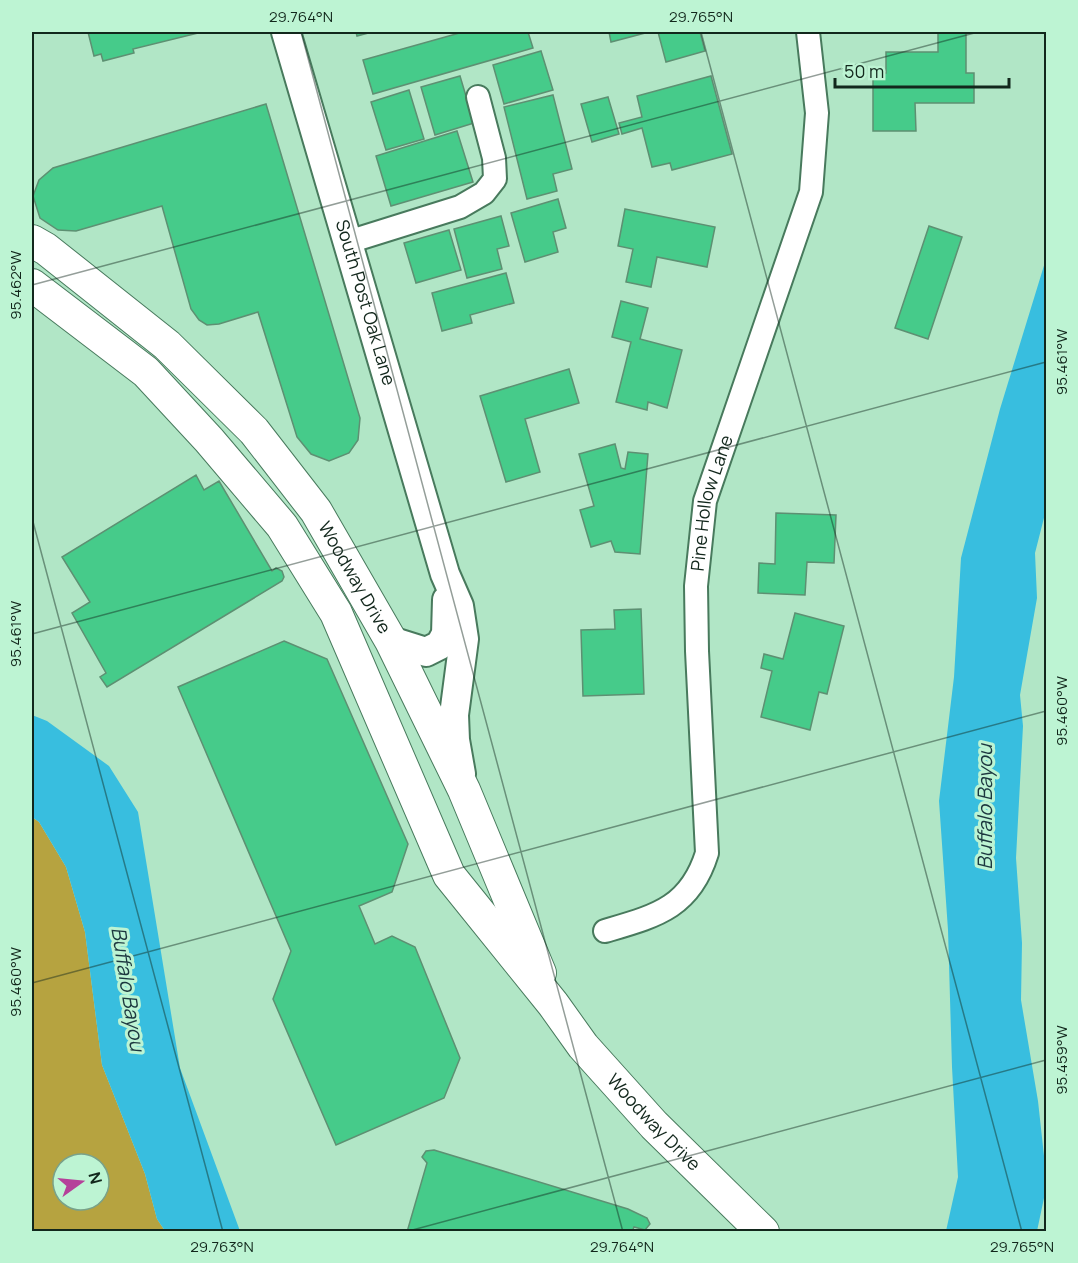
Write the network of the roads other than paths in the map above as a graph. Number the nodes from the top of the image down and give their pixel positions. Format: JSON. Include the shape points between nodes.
{"nodes":[{"id":1,"x":286,"y":32,"type":"edge"},
{"id":2,"x":808,"y":32,"type":"edge"},
{"id":3,"x":477,"y":97,"type":"dead end"},
{"id":4,"x":32,"y":242,"type":"edge"},
{"id":5,"x":348,"y":242,"type":"junction"},
{"id":6,"x":32,"y":285,"type":"edge"},
{"id":7,"x":167,"y":345,"type":"junction"},
{"id":8,"x":146,"y":372,"type":"junction"},
{"id":9,"x":350,"y":570,"type":"junction"},
{"id":10,"x":445,"y":574,"type":"junction"},
{"id":11,"x":320,"y":588,"type":"junction"},
{"id":12,"x":392,"y":641,"type":"junction"},
{"id":13,"x":464,"y":790,"type":"junction"},
{"id":14,"x":606,"y":931,"type":"dead end"},
{"id":15,"x":553,"y":1004,"type":"junction"},
{"id":16,"x":763,"y":1232,"type":"edge"}],
"edges":[{"from":1,"to":5,"type":"street","name":"South Post Oak Lane"},
{"from":2,"to":14,"type":"street","name":"Pine Hollow Lane","via":[[817,113],[811,192],[705,501],[696,586],[707,853],[702,871],[675,904],[650,918]]},
{"from":3,"to":5,"type":"street","via":[[494,158],[495,179],[484,193],[460,207]]},
{"from":4,"to":7,"type":"main road","name":"Woodway Drive"},
{"from":5,"to":10,"type":"street","name":"South Post Oak Lane"},
{"from":6,"to":8,"type":"main road","name":"Woodway Drive"},
{"from":7,"to":8,"type":"main road"},
{"from":7,"to":9,"type":"main road","name":"Woodway Drive","via":[[254,431],[316,511]]},
{"from":8,"to":11,"type":"main road","name":"Woodway Drive","via":[[282,526]]},
{"from":9,"to":11,"type":"main road"},
{"from":9,"to":12,"type":"main road","name":"Woodway Drive"},
{"from":10,"to":12,"type":"street","name":"South Post Oak Lane","via":[[446,633],[440,645],[426,652]]},
{"from":10,"to":13,"type":"street","name":"South Post Oak Lane","via":[[459,606],[464,639],[454,715]]},
{"from":11,"to":15,"type":"main road","name":"Woodway Drive","via":[[336,614],[449,875]]},
{"from":12,"to":13,"type":"main road","name":"Woodway Drive"},
{"from":13,"to":15,"type":"main road","name":"Woodway Drive"},
{"from":15,"to":16,"type":"main road","name":"Woodway Drive","via":[[583,1046],[654,1125]]}]}
